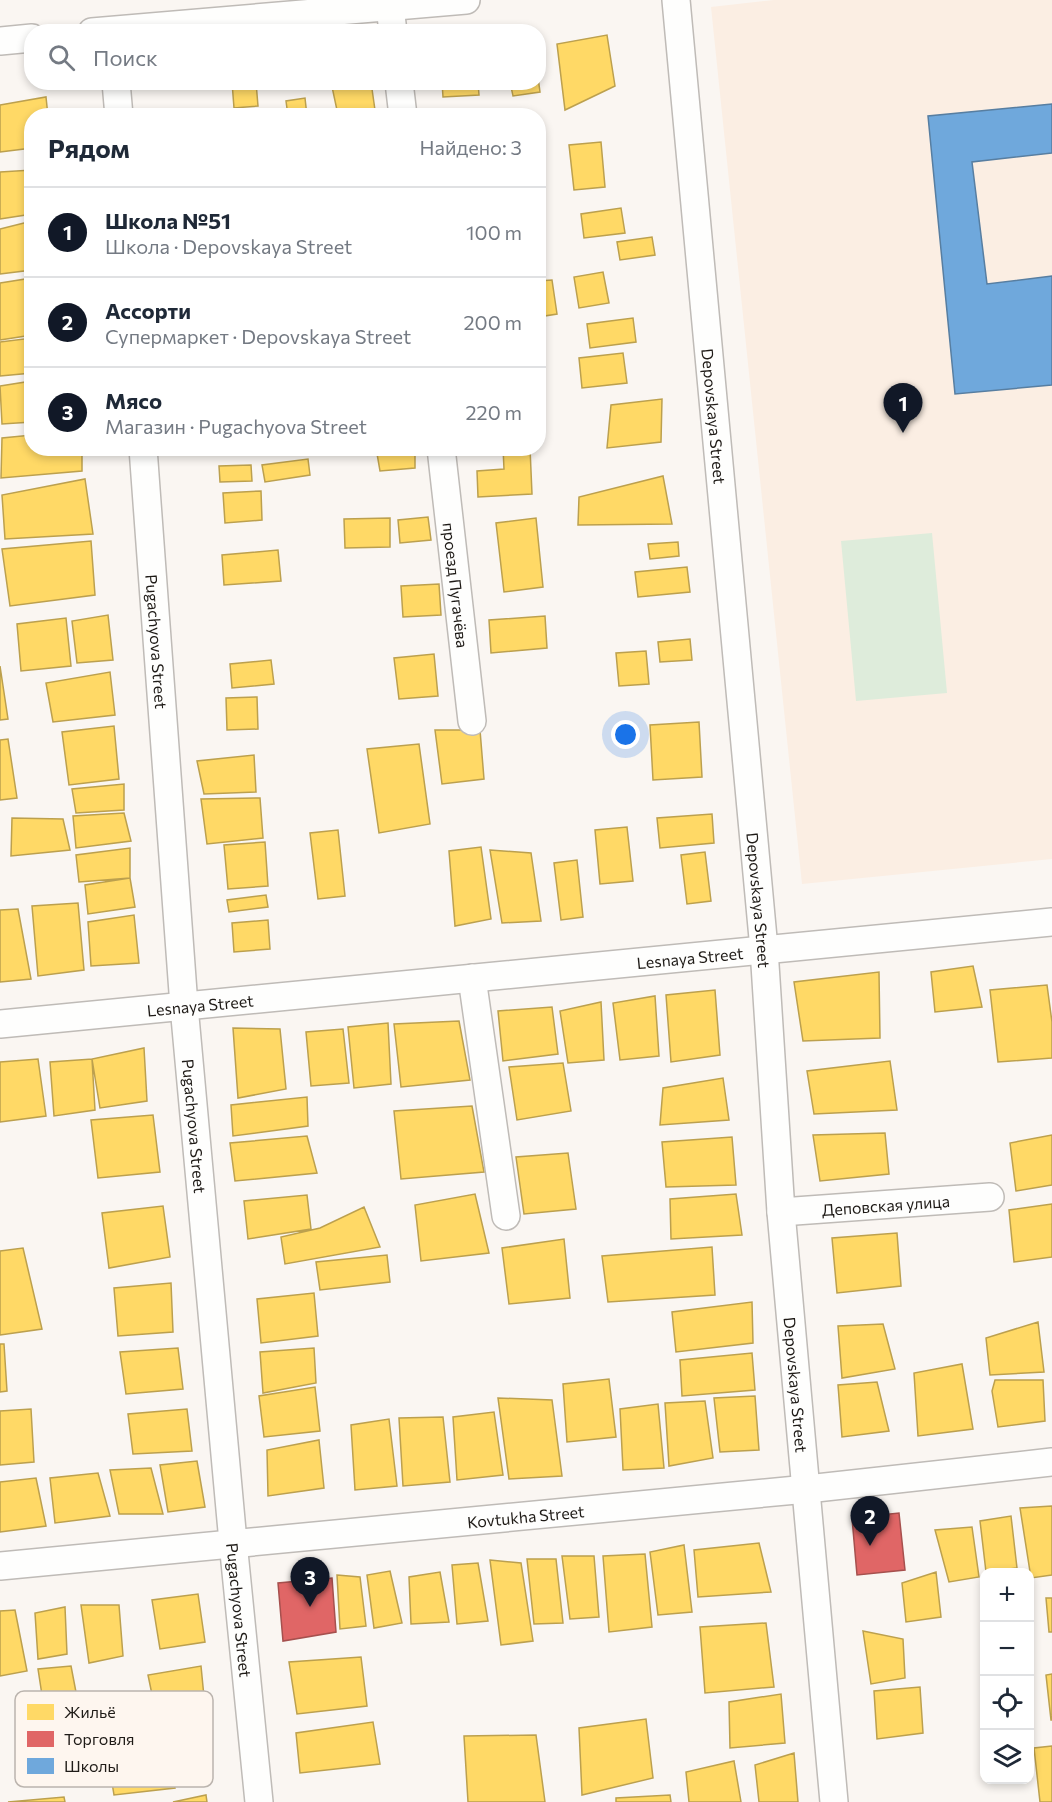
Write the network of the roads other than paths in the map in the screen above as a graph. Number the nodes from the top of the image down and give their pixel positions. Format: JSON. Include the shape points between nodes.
{"nodes":[{"id":1,"x":466,"y":0,"type":"edge"},
{"id":2,"x":676,"y":0,"type":"edge"},
{"id":3,"x":392,"y":19,"type":"edge"},
{"id":4,"x":273,"y":24,"type":"edge"},
{"id":5,"x":24,"y":39,"type":"edge"},
{"id":6,"x":0,"y":41,"type":"edge"},
{"id":7,"x":117,"y":90,"type":"edge"},
{"id":8,"x":400,"y":90,"type":"edge"},
{"id":9,"x":118,"y":108,"type":"edge"},
{"id":10,"x":402,"y":108,"type":"edge"},
{"id":11,"x":144,"y":456,"type":"edge"},
{"id":12,"x":442,"y":456,"type":"edge"},
{"id":13,"x":472,"y":721,"type":"dead end"},
{"id":14,"x":1052,"y":922,"type":"edge"},
{"id":15,"x":764,"y":949,"type":"junction"},
{"id":16,"x":472,"y":978,"type":"junction"},
{"id":17,"x":184,"y":1006,"type":"junction"},
{"id":18,"x":0,"y":1024,"type":"edge"},
{"id":19,"x":990,"y":1197,"type":"dead end"},
{"id":20,"x":782,"y":1212,"type":"junction"},
{"id":21,"x":506,"y":1216,"type":"dead end"},
{"id":22,"x":1052,"y":1462,"type":"edge"},
{"id":23,"x":807,"y":1489,"type":"junction"},
{"id":24,"x":233,"y":1542,"type":"junction"},
{"id":25,"x":0,"y":1566,"type":"edge"},
{"id":26,"x":259,"y":1802,"type":"edge"},
{"id":27,"x":834,"y":1802,"type":"edge"}],
"edges":[{"from":1,"to":3,"type":"street"},
{"from":2,"to":15,"type":"street","name":"Depovskaya Street"},
{"from":3,"to":4,"type":"street"},
{"from":5,"to":6,"type":"street"},
{"from":7,"to":9,"type":"street"},
{"from":8,"to":10,"type":"street"},
{"from":11,"to":17,"type":"street","name":"Pugachyova Street"},
{"from":12,"to":13,"type":"street","name":"проезд Пугачёва"},
{"from":14,"to":15,"type":"street","name":"Lesnaya Street"},
{"from":15,"to":16,"type":"street","name":"Lesnaya Street"},
{"from":15,"to":20,"type":"street","name":"Depovskaya Street"},
{"from":16,"to":17,"type":"street","name":"Lesnaya Street"},
{"from":16,"to":21,"type":"street"},
{"from":17,"to":18,"type":"street","name":"Lesnaya Street"},
{"from":17,"to":24,"type":"street","name":"Pugachyova Street"},
{"from":19,"to":20,"type":"street","name":"Деповская улица"},
{"from":20,"to":23,"type":"street","name":"Depovskaya Street"},
{"from":22,"to":23,"type":"street","name":"Kovtukha Street"},
{"from":23,"to":24,"type":"street","name":"Kovtukha Street"},
{"from":23,"to":27,"type":"street","name":"Depovskaya Street"},
{"from":24,"to":25,"type":"street","name":"Kovtukha Street"},
{"from":24,"to":26,"type":"street","name":"Pugachyova Street"}]}
